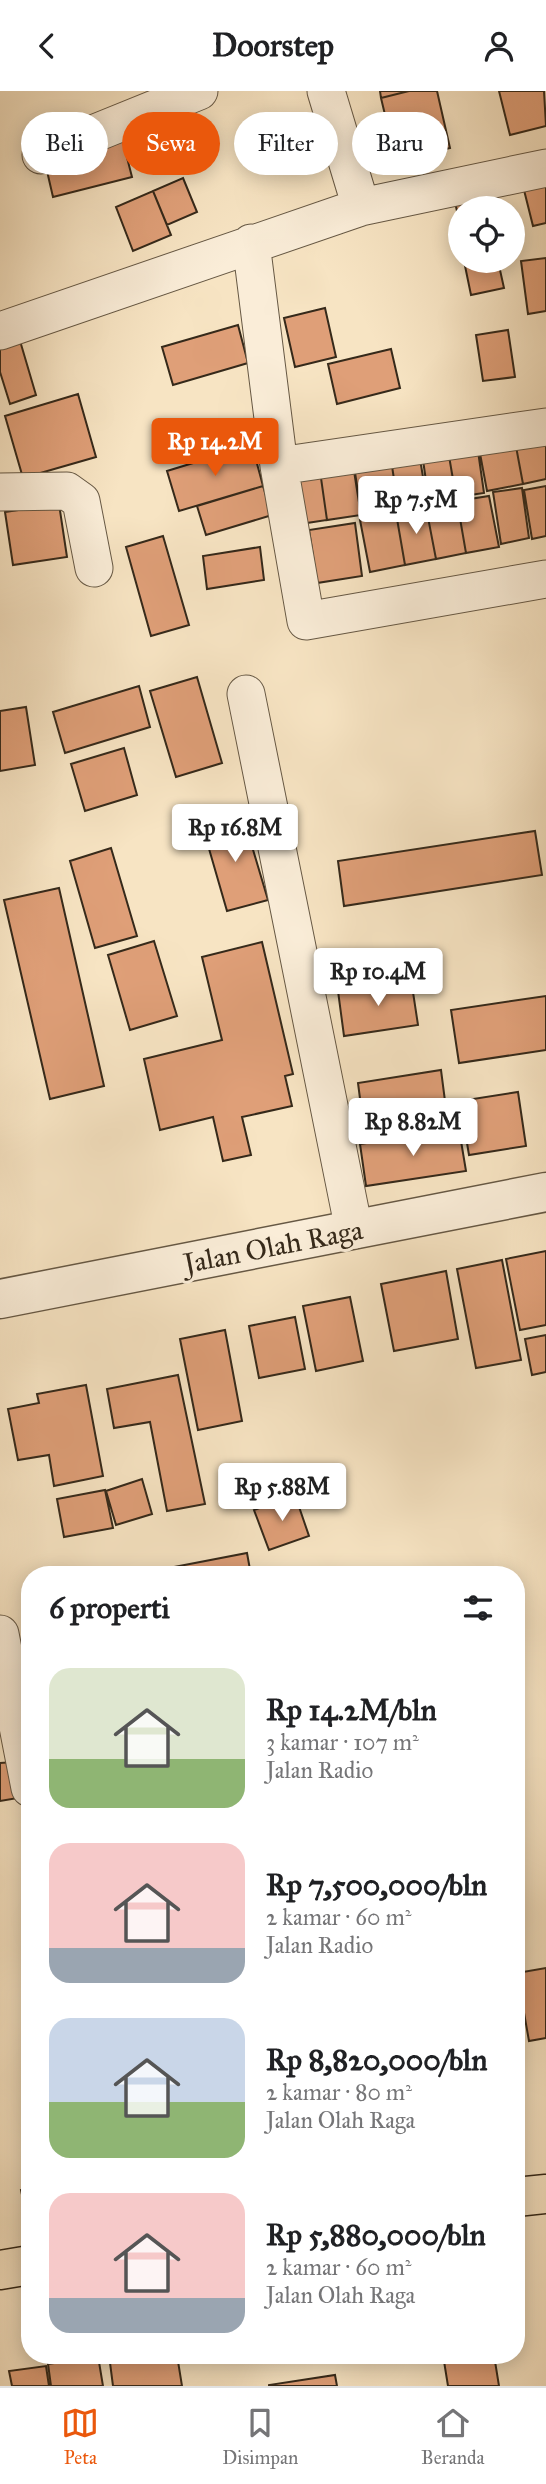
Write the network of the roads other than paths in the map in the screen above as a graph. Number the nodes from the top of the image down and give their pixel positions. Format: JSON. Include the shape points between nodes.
{"nodes":[{"id":1,"x":199,"y":91,"type":"edge"},
{"id":2,"x":326,"y":91,"type":"edge"},
{"id":3,"x":145,"y":100,"type":"edge"},
{"id":4,"x":108,"y":120,"type":"edge"},
{"id":5,"x":546,"y":168,"type":"edge"},
{"id":6,"x":361,"y":207,"type":"junction"},
{"id":7,"x":251,"y":243,"type":"junction"},
{"id":8,"x":0,"y":331,"type":"edge"},
{"id":9,"x":546,"y":427,"type":"edge"},
{"id":10,"x":279,"y":466,"type":"junction"},
{"id":11,"x":0,"y":492,"type":"edge"},
{"id":12,"x":94,"y":568,"type":"dead end"},
{"id":13,"x":546,"y":579,"type":"edge"},
{"id":14,"x":246,"y":694,"type":"dead end"},
{"id":15,"x":546,"y":1192,"type":"edge"},
{"id":16,"x":354,"y":1230,"type":"junction"},
{"id":17,"x":0,"y":1299,"type":"edge"},
{"id":18,"x":0,"y":1634,"type":"edge"},
{"id":19,"x":21,"y":1740,"type":"edge"},
{"id":20,"x":546,"y":2193,"type":"edge"},
{"id":21,"x":525,"y":2196,"type":"edge"},
{"id":22,"x":21,"y":2266,"type":"edge"},
{"id":23,"x":0,"y":2270,"type":"edge"}],
"edges":[{"from":1,"to":3,"type":"street"},
{"from":2,"to":6,"type":"street"},
{"from":3,"to":4,"type":"street"},
{"from":5,"to":6,"type":"street"},
{"from":6,"to":7,"type":"street"},
{"from":7,"to":8,"type":"street"},
{"from":7,"to":10,"type":"street"},
{"from":9,"to":10,"type":"street"},
{"from":10,"to":13,"type":"street","via":[[306,621]]},
{"from":11,"to":12,"type":"street","via":[[75,494],[81,501]]},
{"from":14,"to":16,"type":"street"},
{"from":15,"to":16,"type":"street","name":"Jalan Olah Raga"},
{"from":16,"to":17,"type":"street","name":"Jalan Olah Raga"},
{"from":18,"to":19,"type":"street"},
{"from":20,"to":21,"type":"main road"},
{"from":22,"to":23,"type":"main road"}]}
